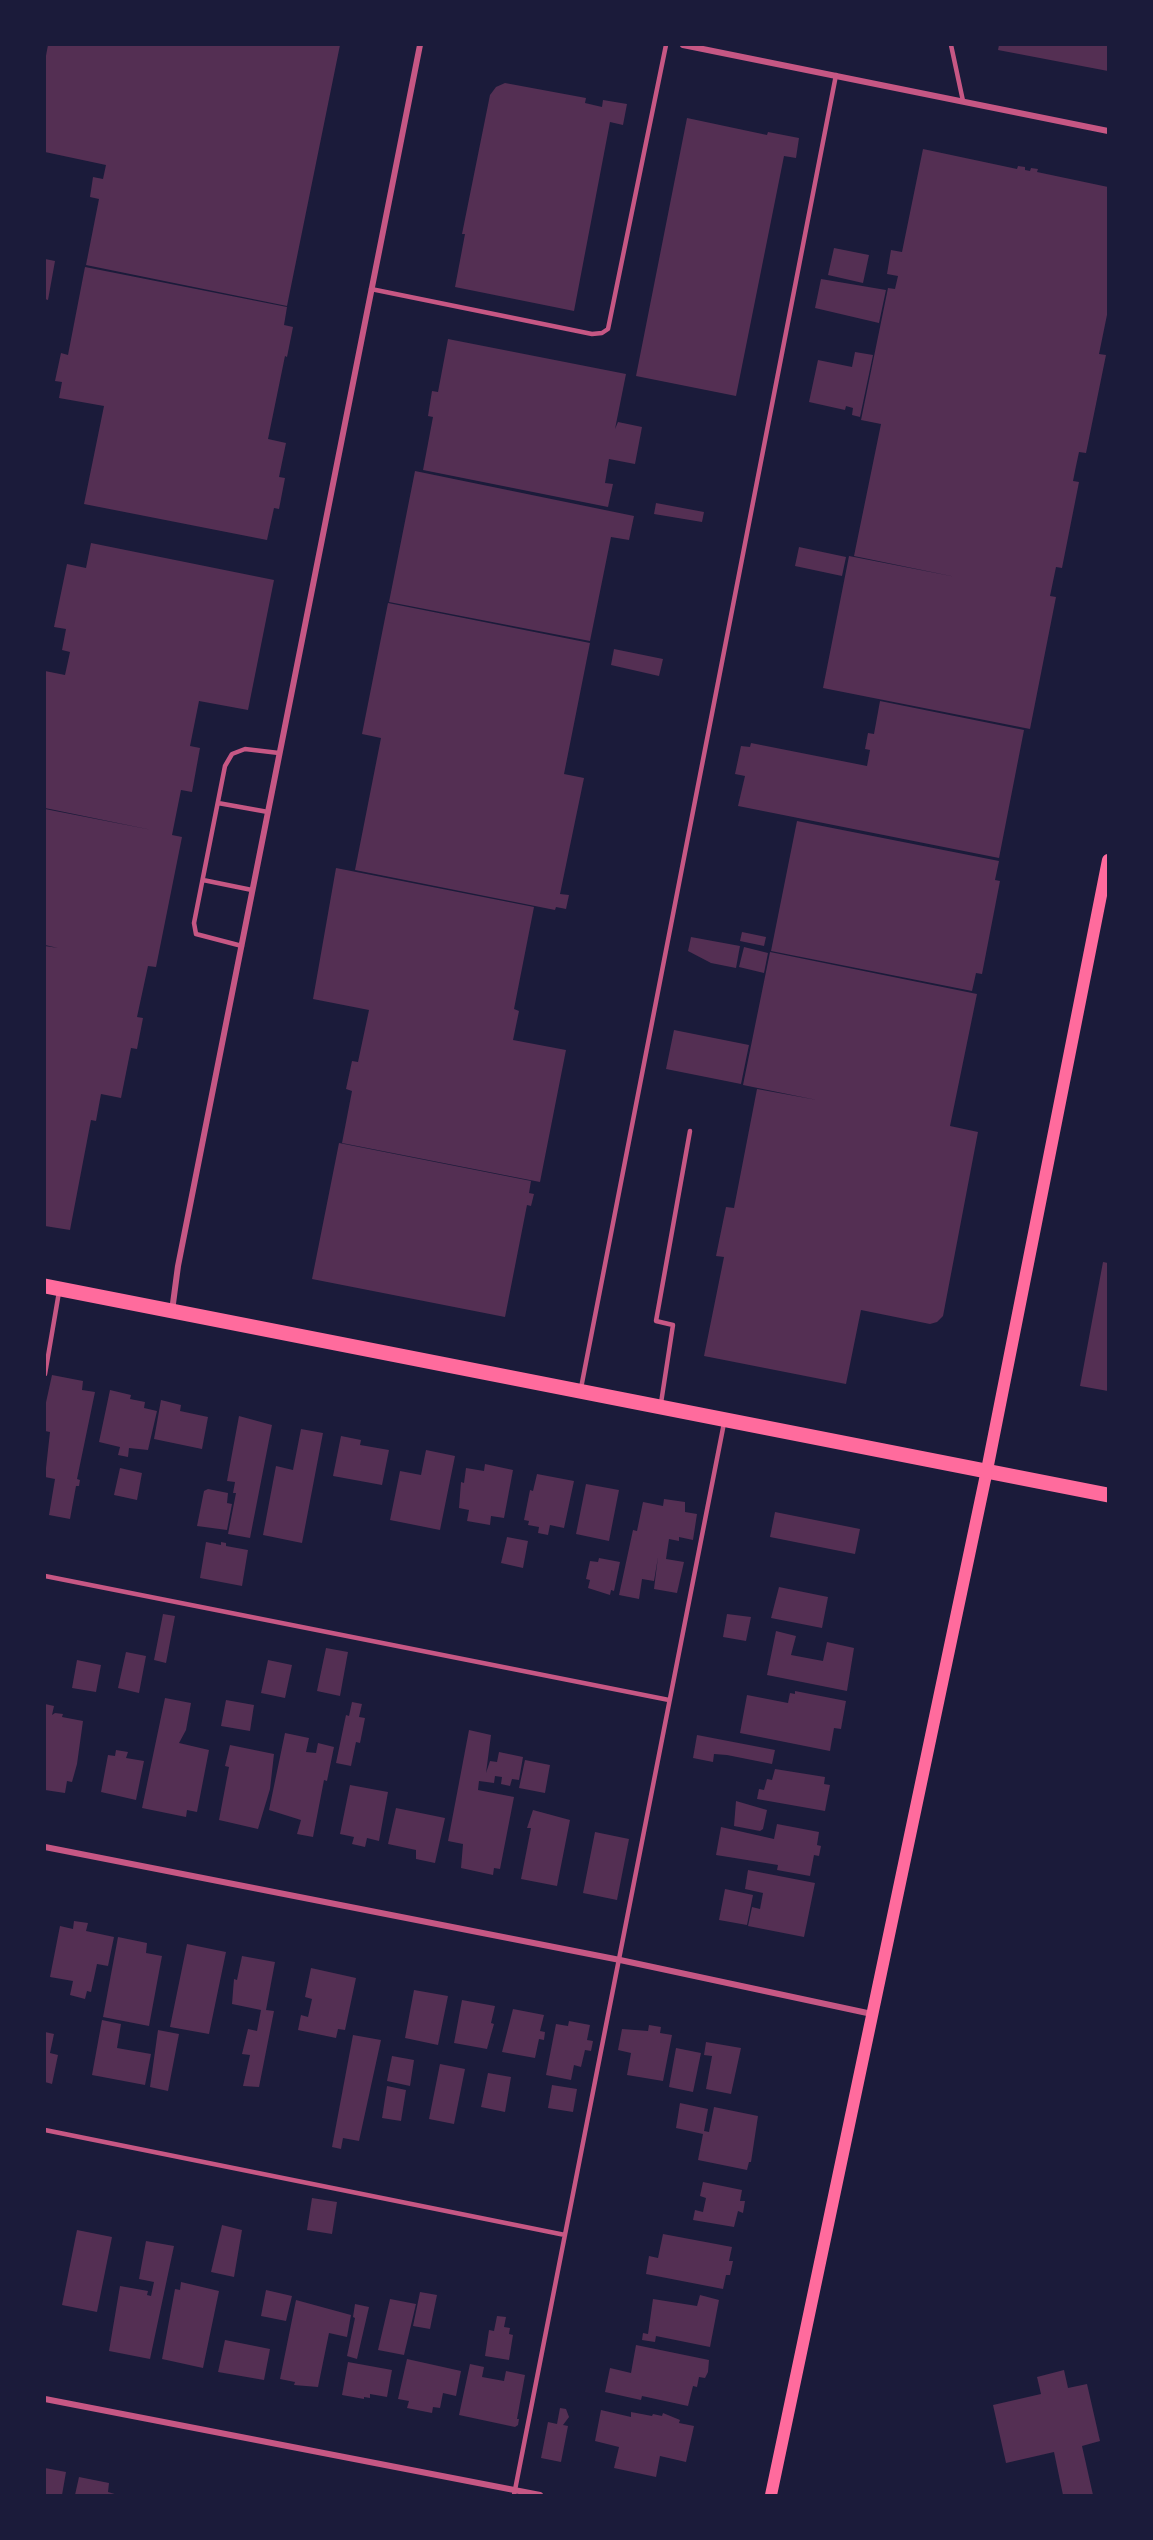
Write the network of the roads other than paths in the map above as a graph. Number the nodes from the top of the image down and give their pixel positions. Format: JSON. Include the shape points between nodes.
{"nodes":[{"id":1,"x":420,"y":45,"type":"edge"},
{"id":2,"x":666,"y":45,"type":"edge"},
{"id":3,"x":683,"y":45,"type":"edge"},
{"id":4,"x":951,"y":45,"type":"edge"},
{"id":5,"x":836,"y":75,"type":"junction"},
{"id":6,"x":963,"y":101,"type":"junction"},
{"id":7,"x":1108,"y":131,"type":"edge"},
{"id":8,"x":371,"y":290,"type":"junction"},
{"id":9,"x":279,"y":753,"type":"junction"},
{"id":10,"x":218,"y":803,"type":"junction"},
{"id":11,"x":268,"y":812,"type":"junction"},
{"id":12,"x":1108,"y":860,"type":"edge"},
{"id":13,"x":203,"y":880,"type":"junction"},
{"id":14,"x":252,"y":890,"type":"junction"},
{"id":15,"x":242,"y":946,"type":"junction"},
{"id":16,"x":690,"y":1131,"type":"dead end"},
{"id":17,"x":52,"y":1287,"type":"edge"},
{"id":18,"x":172,"y":1311,"type":"junction"},
{"id":19,"x":45,"y":1374,"type":"edge"},
{"id":20,"x":580,"y":1390,"type":"junction"},
{"id":21,"x":660,"y":1406,"type":"junction"},
{"id":22,"x":725,"y":1419,"type":"junction"},
{"id":23,"x":987,"y":1470,"type":"junction"},
{"id":24,"x":1108,"y":1495,"type":"edge"},
{"id":25,"x":45,"y":1576,"type":"edge"},
{"id":26,"x":669,"y":1700,"type":"junction"},
{"id":27,"x":45,"y":1847,"type":"edge"},
{"id":28,"x":620,"y":1960,"type":"junction"},
{"id":29,"x":872,"y":2014,"type":"junction"},
{"id":30,"x":45,"y":2130,"type":"edge"},
{"id":31,"x":565,"y":2235,"type":"junction"},
{"id":32,"x":45,"y":2399,"type":"edge"},
{"id":33,"x":514,"y":2493,"type":"edge"},
{"id":34,"x":540,"y":2495,"type":"edge"},
{"id":35,"x":771,"y":2495,"type":"edge"}],
"edges":[{"from":1,"to":8,"type":"street"},
{"from":2,"to":8,"type":"lane","via":[[608,329],[592,334]]},
{"from":3,"to":5,"type":"street"},
{"from":4,"to":6,"type":"lane"},
{"from":5,"to":6,"type":"street"},
{"from":5,"to":20,"type":"lane"},
{"from":6,"to":7,"type":"street"},
{"from":8,"to":9,"type":"street"},
{"from":9,"to":10,"type":"lane","via":[[245,749],[232,754],[225,766]]},
{"from":9,"to":11,"type":"street"},
{"from":10,"to":11,"type":"lane"},
{"from":10,"to":13,"type":"lane"},
{"from":11,"to":14,"type":"street"},
{"from":12,"to":23,"type":"main road"},
{"from":13,"to":14,"type":"lane"},
{"from":13,"to":15,"type":"lane","via":[[194,922],[196,934]]},
{"from":14,"to":15,"type":"street"},
{"from":15,"to":18,"type":"street"},
{"from":16,"to":21,"type":"lane","via":[[656,1321],[673,1325]]},
{"from":17,"to":18,"type":"main road"},
{"from":17,"to":19,"type":"lane"},
{"from":18,"to":20,"type":"main road"},
{"from":20,"to":21,"type":"main road"},
{"from":21,"to":22,"type":"main road"},
{"from":22,"to":23,"type":"main road"},
{"from":22,"to":26,"type":"lane"},
{"from":23,"to":24,"type":"main road"},
{"from":23,"to":29,"type":"main road"},
{"from":25,"to":26,"type":"lane"},
{"from":26,"to":28,"type":"lane"},
{"from":27,"to":28,"type":"street"},
{"from":28,"to":29,"type":"street"},
{"from":28,"to":31,"type":"lane"},
{"from":29,"to":35,"type":"main road"},
{"from":30,"to":31,"type":"lane"},
{"from":31,"to":33,"type":"lane"},
{"from":32,"to":33,"type":"street"},
{"from":33,"to":34,"type":"street"}]}
